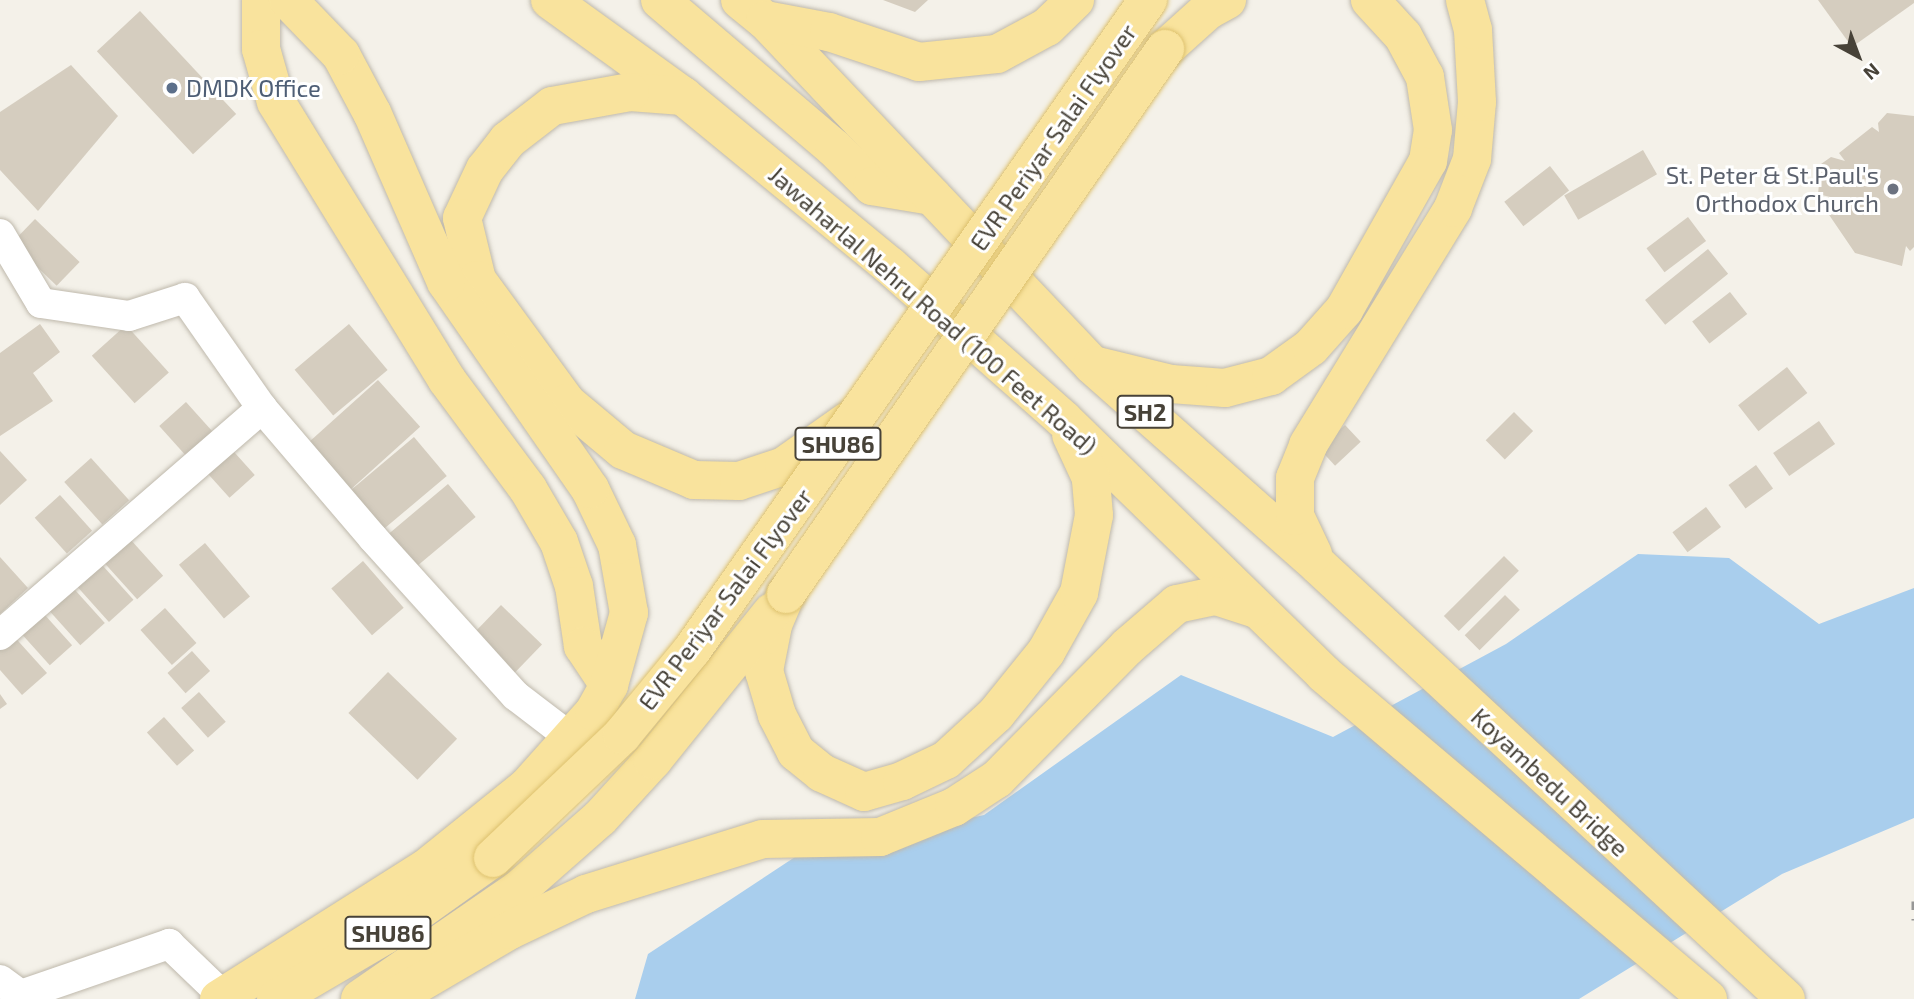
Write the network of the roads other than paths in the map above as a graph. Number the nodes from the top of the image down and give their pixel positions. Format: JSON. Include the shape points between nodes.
{"nodes":[{"id":1,"x":261,"y":0,"type":"edge"},
{"id":2,"x":288,"y":0,"type":"edge"},
{"id":3,"x":550,"y":0,"type":"edge"},
{"id":4,"x":660,"y":0,"type":"edge"},
{"id":5,"x":1074,"y":0,"type":"edge"},
{"id":6,"x":1148,"y":0,"type":"edge"},
{"id":7,"x":1199,"y":0,"type":"edge"},
{"id":8,"x":1227,"y":0,"type":"edge"},
{"id":9,"x":1370,"y":0,"type":"edge"},
{"id":10,"x":1465,"y":0,"type":"edge"},
{"id":11,"x":752,"y":10,"type":"edge"},
{"id":12,"x":1165,"y":49,"type":"junction"},
{"id":13,"x":683,"y":96,"type":"junction"},
{"id":14,"x":932,"y":196,"type":"junction"},
{"id":15,"x":0,"y":234,"type":"edge"},
{"id":16,"x":1092,"y":365,"type":"junction"},
{"id":17,"x":865,"y":405,"type":"junction"},
{"id":18,"x":262,"y":408,"type":"junction"},
{"id":19,"x":1064,"y":420,"type":"junction"},
{"id":20,"x":1318,"y":565,"type":"junction"},
{"id":21,"x":786,"y":594,"type":"junction"},
{"id":22,"x":1258,"y":610,"type":"junction"},
{"id":23,"x":0,"y":635,"type":"edge"},
{"id":24,"x":609,"y":685,"type":"junction"},
{"id":25,"x":572,"y":738,"type":"junction"},
{"id":26,"x":0,"y":980,"type":"edge"},
{"id":27,"x":1702,"y":993,"type":"edge"},
{"id":28,"x":221,"y":997,"type":"edge"},
{"id":29,"x":276,"y":999,"type":"edge"},
{"id":30,"x":360,"y":999,"type":"edge"},
{"id":31,"x":392,"y":999,"type":"edge"},
{"id":32,"x":1786,"y":999,"type":"edge"}],
"edges":[{"from":1,"to":24,"type":"main road","via":[[261,49],[276,102],[447,380],[528,489],[559,542],[574,586],[583,646]]},
{"from":2,"to":24,"type":"main road","via":[[341,55],[372,113],[446,282],[583,478],[617,545],[629,613]]},
{"from":3,"to":13,"type":"main road","name":"Jawaharlal Nehru Road (100 Feet Road)","number":"SH2"},
{"from":4,"to":14,"type":"main road","via":[[834,148],[872,186]]},
{"from":5,"to":11,"type":"main road","via":[[1047,27],[997,54],[919,62]]},
{"from":6,"to":17,"type":"main road","name":"EVR Periyar Salai Flyover","number":"SHU86","bridge":true},
{"from":7,"to":12,"type":"main road","name":"EVR Periyar Salai Flyover","number":"SHU86"},
{"from":8,"to":12,"type":"main road"},
{"from":9,"to":16,"type":"main road","via":[[1403,36],[1425,78],[1433,130],[1428,161],[1344,310],[1311,347],[1271,376],[1225,388],[1171,384]]},
{"from":10,"to":20,"type":"main road","via":[[1473,30],[1477,102],[1472,159],[1453,208],[1295,478],[1294,516]]},
{"from":11,"to":14,"type":"main road","number":"SH2"},
{"from":12,"to":21,"type":"main road","name":"EVR Periyar Salai Flyover","number":"SHU86","bridge":true},
{"from":13,"to":17,"type":"main road","bridge":true,"via":[[630,92],[552,106],[508,141],[485,169],[462,218],[477,280],[567,403],[623,450],[694,480],[739,481],[784,466],[831,437]]},
{"from":13,"to":19,"type":"main road","name":"Jawaharlal Nehru Road (100 Feet Road)","number":"SH2","via":[[890,266]]},
{"from":14,"to":16,"type":"main road","number":"SH2"},
{"from":15,"to":18,"type":"street","via":[[41,303],[129,316],[186,298]]},
{"from":16,"to":20,"type":"main road","number":"SH2"},
{"from":17,"to":29,"type":"main road","name":"EVR Periyar Salai Flyover","number":"SHU86","bridge":true,"via":[[692,650],[622,735],[493,858],[385,935]]},
{"from":18,"to":23,"type":"street"},
{"from":18,"to":25,"type":"street","via":[[516,696]]},
{"from":19,"to":21,"type":"main road","via":[[1091,478],[1094,515],[1079,593],[1046,652],[996,714],[946,760],[902,781],[864,792],[822,773],[796,752],[777,715],[764,671],[772,625]]},
{"from":19,"to":22,"type":"main road","name":"Jawaharlal Nehru Road (100 Feet Road)","number":"SH2"},
{"from":20,"to":32,"type":"main road","name":"Koyambedu Bridge","number":"SH2"},
{"from":21,"to":30,"type":"main road","name":"EVR Periyar Salai Flyover","number":"SHU86","via":[[653,760],[600,818],[518,890]]},
{"from":22,"to":27,"type":"main road","name":"Jawaharlal Nehru Road (100 Feet Road)","number":"SH2","via":[[1324,674]]},
{"from":22,"to":31,"type":"main road","via":[[1216,596],[1177,604],[1127,647],[997,779],[954,807],[880,837],[763,839],[586,894],[510,930]]},
{"from":24,"to":25,"type":"main road"},
{"from":25,"to":28,"type":"main road","via":[[527,787],[425,869]]},
{"from":26,"to":28,"type":"street","via":[[21,995],[169,944]]}]}
